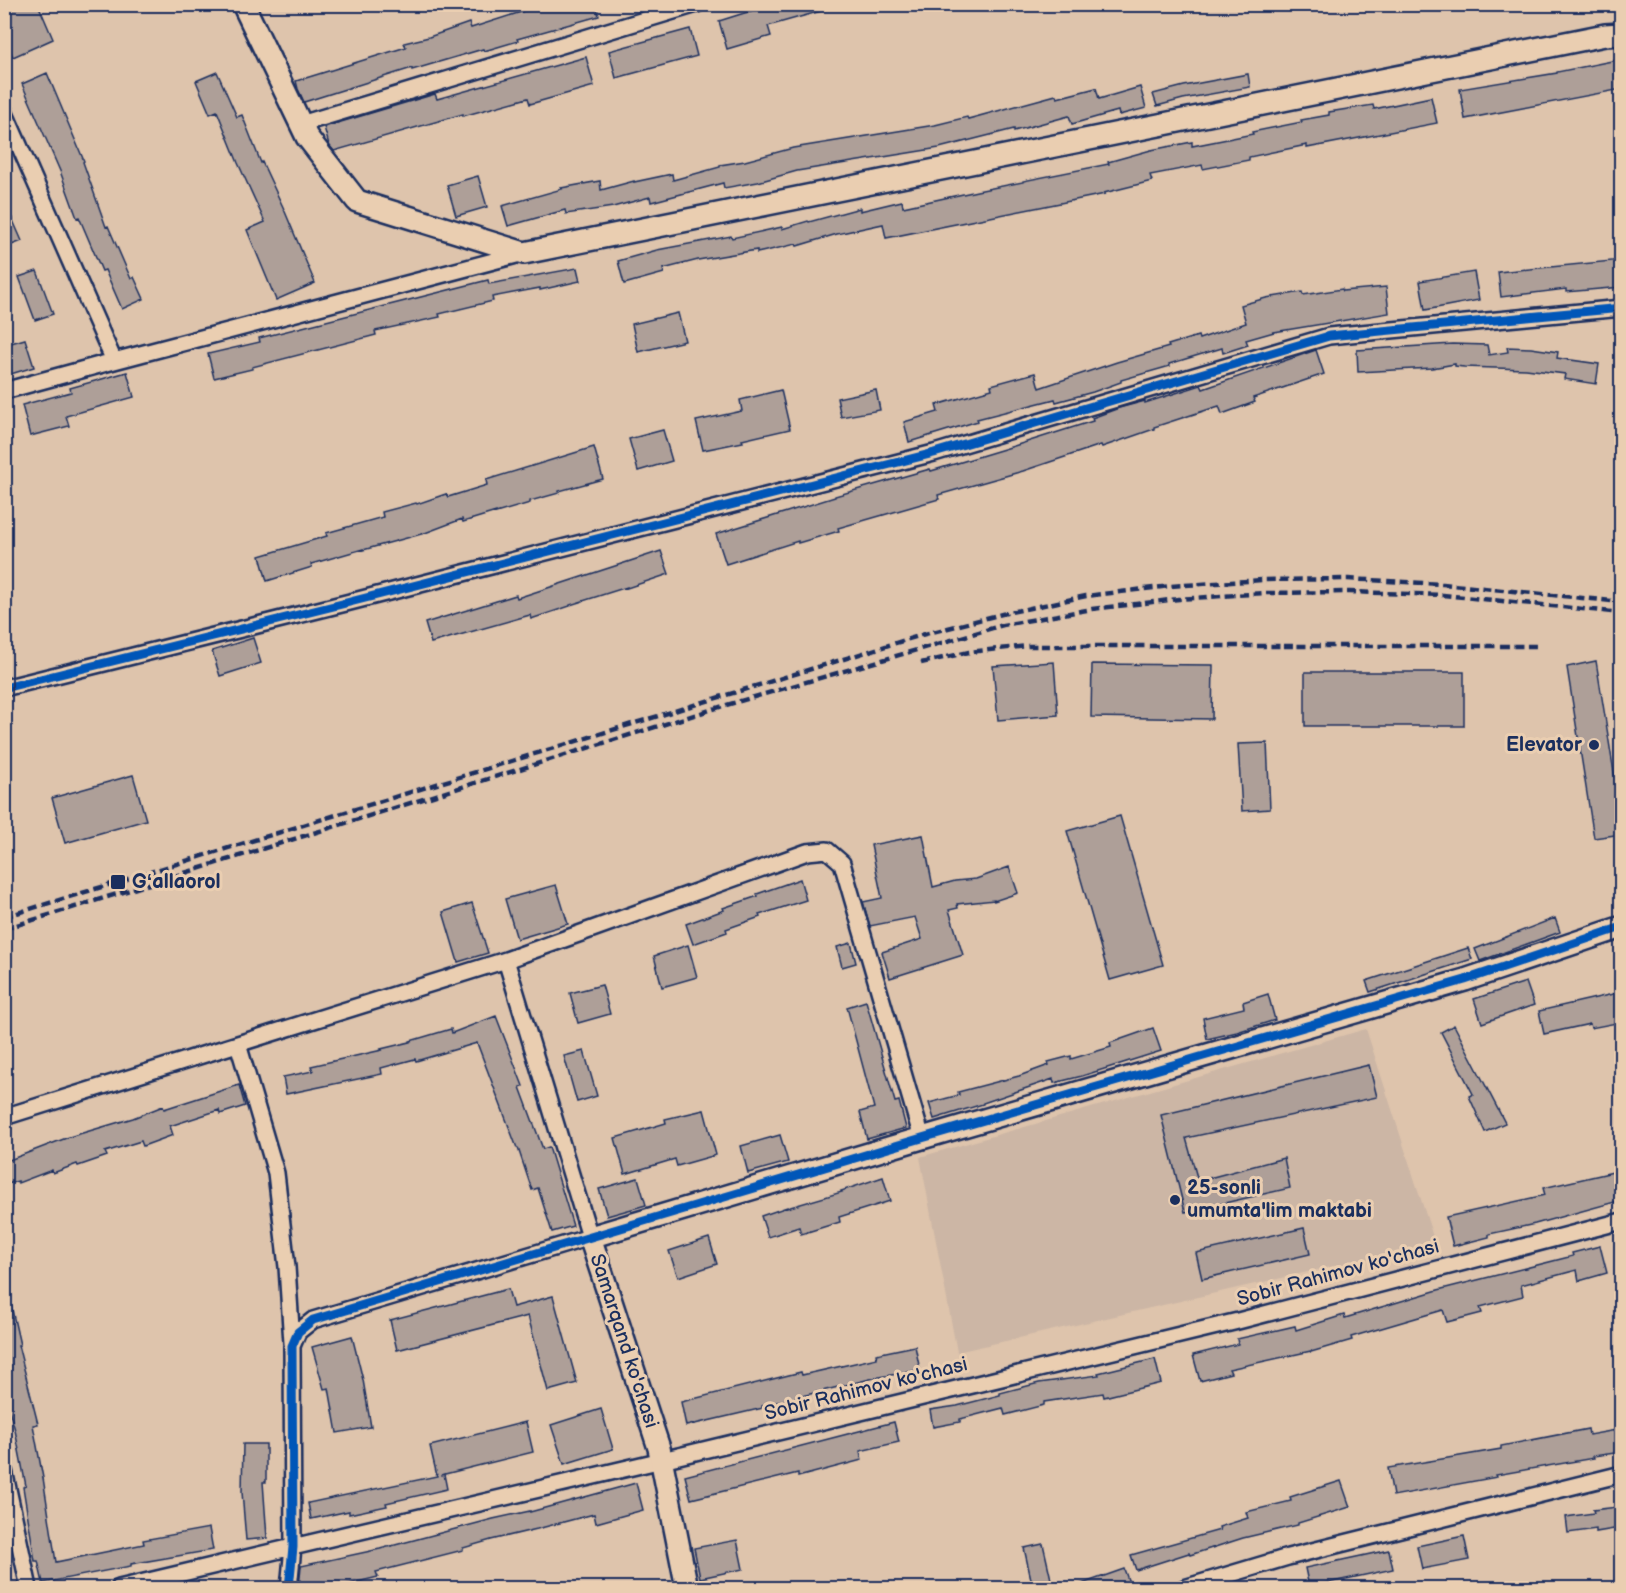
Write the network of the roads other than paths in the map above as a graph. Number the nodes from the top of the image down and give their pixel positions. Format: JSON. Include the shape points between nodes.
{"nodes":[{"id":1,"x":243,"y":4,"type":"edge"},
{"id":2,"x":697,"y":4,"type":"edge"},
{"id":3,"x":1622,"y":34,"type":"edge"},
{"id":4,"x":4,"y":111,"type":"edge"},
{"id":5,"x":301,"y":124,"type":"junction"},
{"id":6,"x":524,"y":253,"type":"junction"},
{"id":7,"x":1622,"y":308,"type":"edge"},
{"id":8,"x":114,"y":361,"type":"junction"},
{"id":9,"x":4,"y":391,"type":"edge"},
{"id":10,"x":4,"y":688,"type":"edge"},
{"id":11,"x":1622,"y":927,"type":"edge"},
{"id":12,"x":506,"y":960,"type":"junction"},
{"id":13,"x":238,"y":1044,"type":"junction"},
{"id":14,"x":4,"y":1117,"type":"edge"},
{"id":15,"x":922,"y":1138,"type":"junction"},
{"id":16,"x":1622,"y":1221,"type":"edge"},
{"id":17,"x":590,"y":1237,"type":"junction"},
{"id":18,"x":292,"y":1346,"type":"junction"},
{"id":19,"x":662,"y":1460,"type":"junction"},
{"id":20,"x":4,"y":1470,"type":"edge"},
{"id":21,"x":1622,"y":1474,"type":"edge"},
{"id":22,"x":293,"y":1547,"type":"junction"},
{"id":23,"x":29,"y":1588,"type":"edge"},
{"id":24,"x":119,"y":1588,"type":"edge"},
{"id":25,"x":289,"y":1588,"type":"edge"},
{"id":26,"x":687,"y":1588,"type":"edge"},
{"id":27,"x":1184,"y":1588,"type":"edge"}],
"edges":[{"from":1,"to":5,"type":"street"},
{"from":2,"to":5,"type":"street"},
{"from":3,"to":6,"type":"street"},
{"from":4,"to":8,"type":"street"},
{"from":5,"to":6,"type":"street","via":[[357,201]]},
{"from":6,"to":8,"type":"street"},
{"from":7,"to":10,"type":"street","via":[[1329,336],[934,453]]},
{"from":8,"to":9,"type":"street"},
{"from":11,"to":15,"type":"street","via":[[1465,980]]},
{"from":12,"to":13,"type":"street"},
{"from":12,"to":15,"type":"street","via":[[807,852],[827,850],[842,863]]},
{"from":12,"to":17,"type":"street","name":"Samarqand ko'chasi"},
{"from":13,"to":14,"type":"street"},
{"from":13,"to":18,"type":"street","via":[[276,1173]]},
{"from":15,"to":17,"type":"street"},
{"from":16,"to":19,"type":"street","name":"Sobir Rahimov ko'chasi","via":[[1238,1321]]},
{"from":17,"to":18,"type":"street","via":[[313,1320],[298,1332]]},
{"from":17,"to":19,"type":"street","name":"Samarqand ko'chasi"},
{"from":18,"to":22,"type":"street"},
{"from":19,"to":22,"type":"street","name":"Sobir Rahimov ko'chasi"},
{"from":19,"to":26,"type":"street","name":"Samarqand ko'chasi"},
{"from":20,"to":23,"type":"street"},
{"from":21,"to":27,"type":"street","via":[[1288,1557]]},
{"from":22,"to":24,"type":"street","name":"Sobir Rahimov ko'chasi"},
{"from":22,"to":25,"type":"street"}]}
